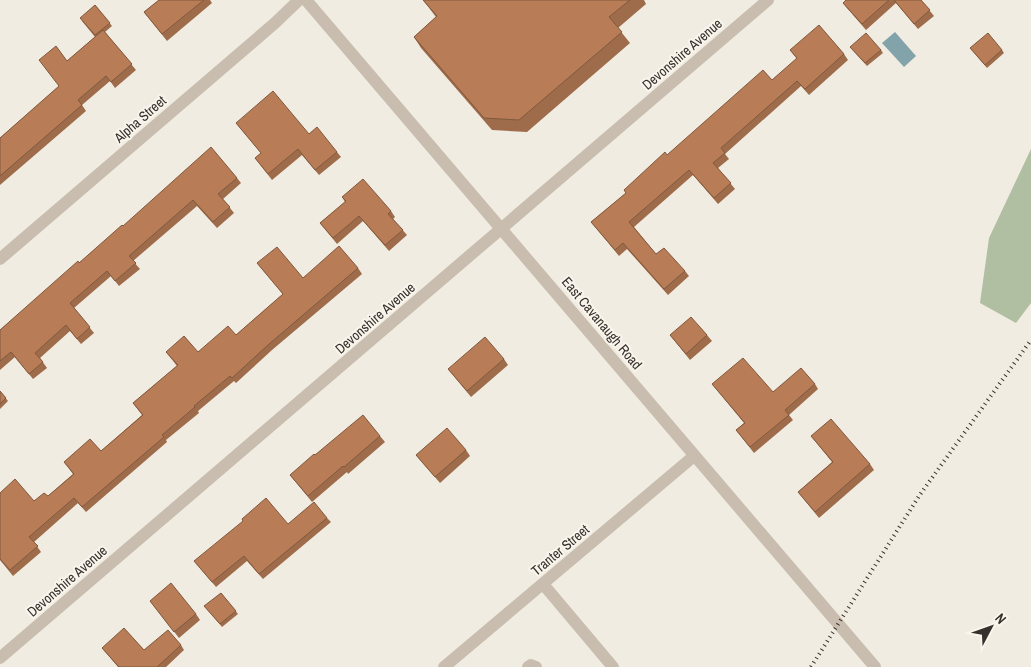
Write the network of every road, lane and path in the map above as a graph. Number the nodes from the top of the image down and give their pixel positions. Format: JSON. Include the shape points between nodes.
{"nodes":[{"id":1,"x":299,"y":0,"type":"edge"},
{"id":2,"x":306,"y":0,"type":"edge"},
{"id":3,"x":768,"y":0,"type":"edge"},
{"id":4,"x":502,"y":229,"type":"junction"},
{"id":5,"x":0,"y":259,"type":"edge"},
{"id":6,"x":694,"y":456,"type":"junction"},
{"id":7,"x":543,"y":584,"type":"junction"},
{"id":8,"x":2,"y":653,"type":"edge"},
{"id":9,"x":444,"y":667,"type":"edge"},
{"id":10,"x":528,"y":667,"type":"edge"},
{"id":11,"x":536,"y":667,"type":"edge"},
{"id":12,"x":613,"y":667,"type":"edge"},
{"id":13,"x":875,"y":667,"type":"edge"}],
"edges":[{"from":1,"to":5,"type":"street","name":"Alpha Street"},
{"from":2,"to":4,"type":"street","name":"East Cavanaugh Road"},
{"from":3,"to":4,"type":"street","name":"Devonshire Avenue"},
{"from":4,"to":6,"type":"street","name":"East Cavanaugh Road"},
{"from":4,"to":8,"type":"street","name":"Devonshire Avenue"},
{"from":6,"to":7,"type":"street","name":"Tranter Street"},
{"from":6,"to":13,"type":"street","name":"East Cavanaugh Road"},
{"from":7,"to":9,"type":"street","name":"Tranter Street"},
{"from":7,"to":12,"type":"street"},
{"from":10,"to":11,"type":"street"}]}
